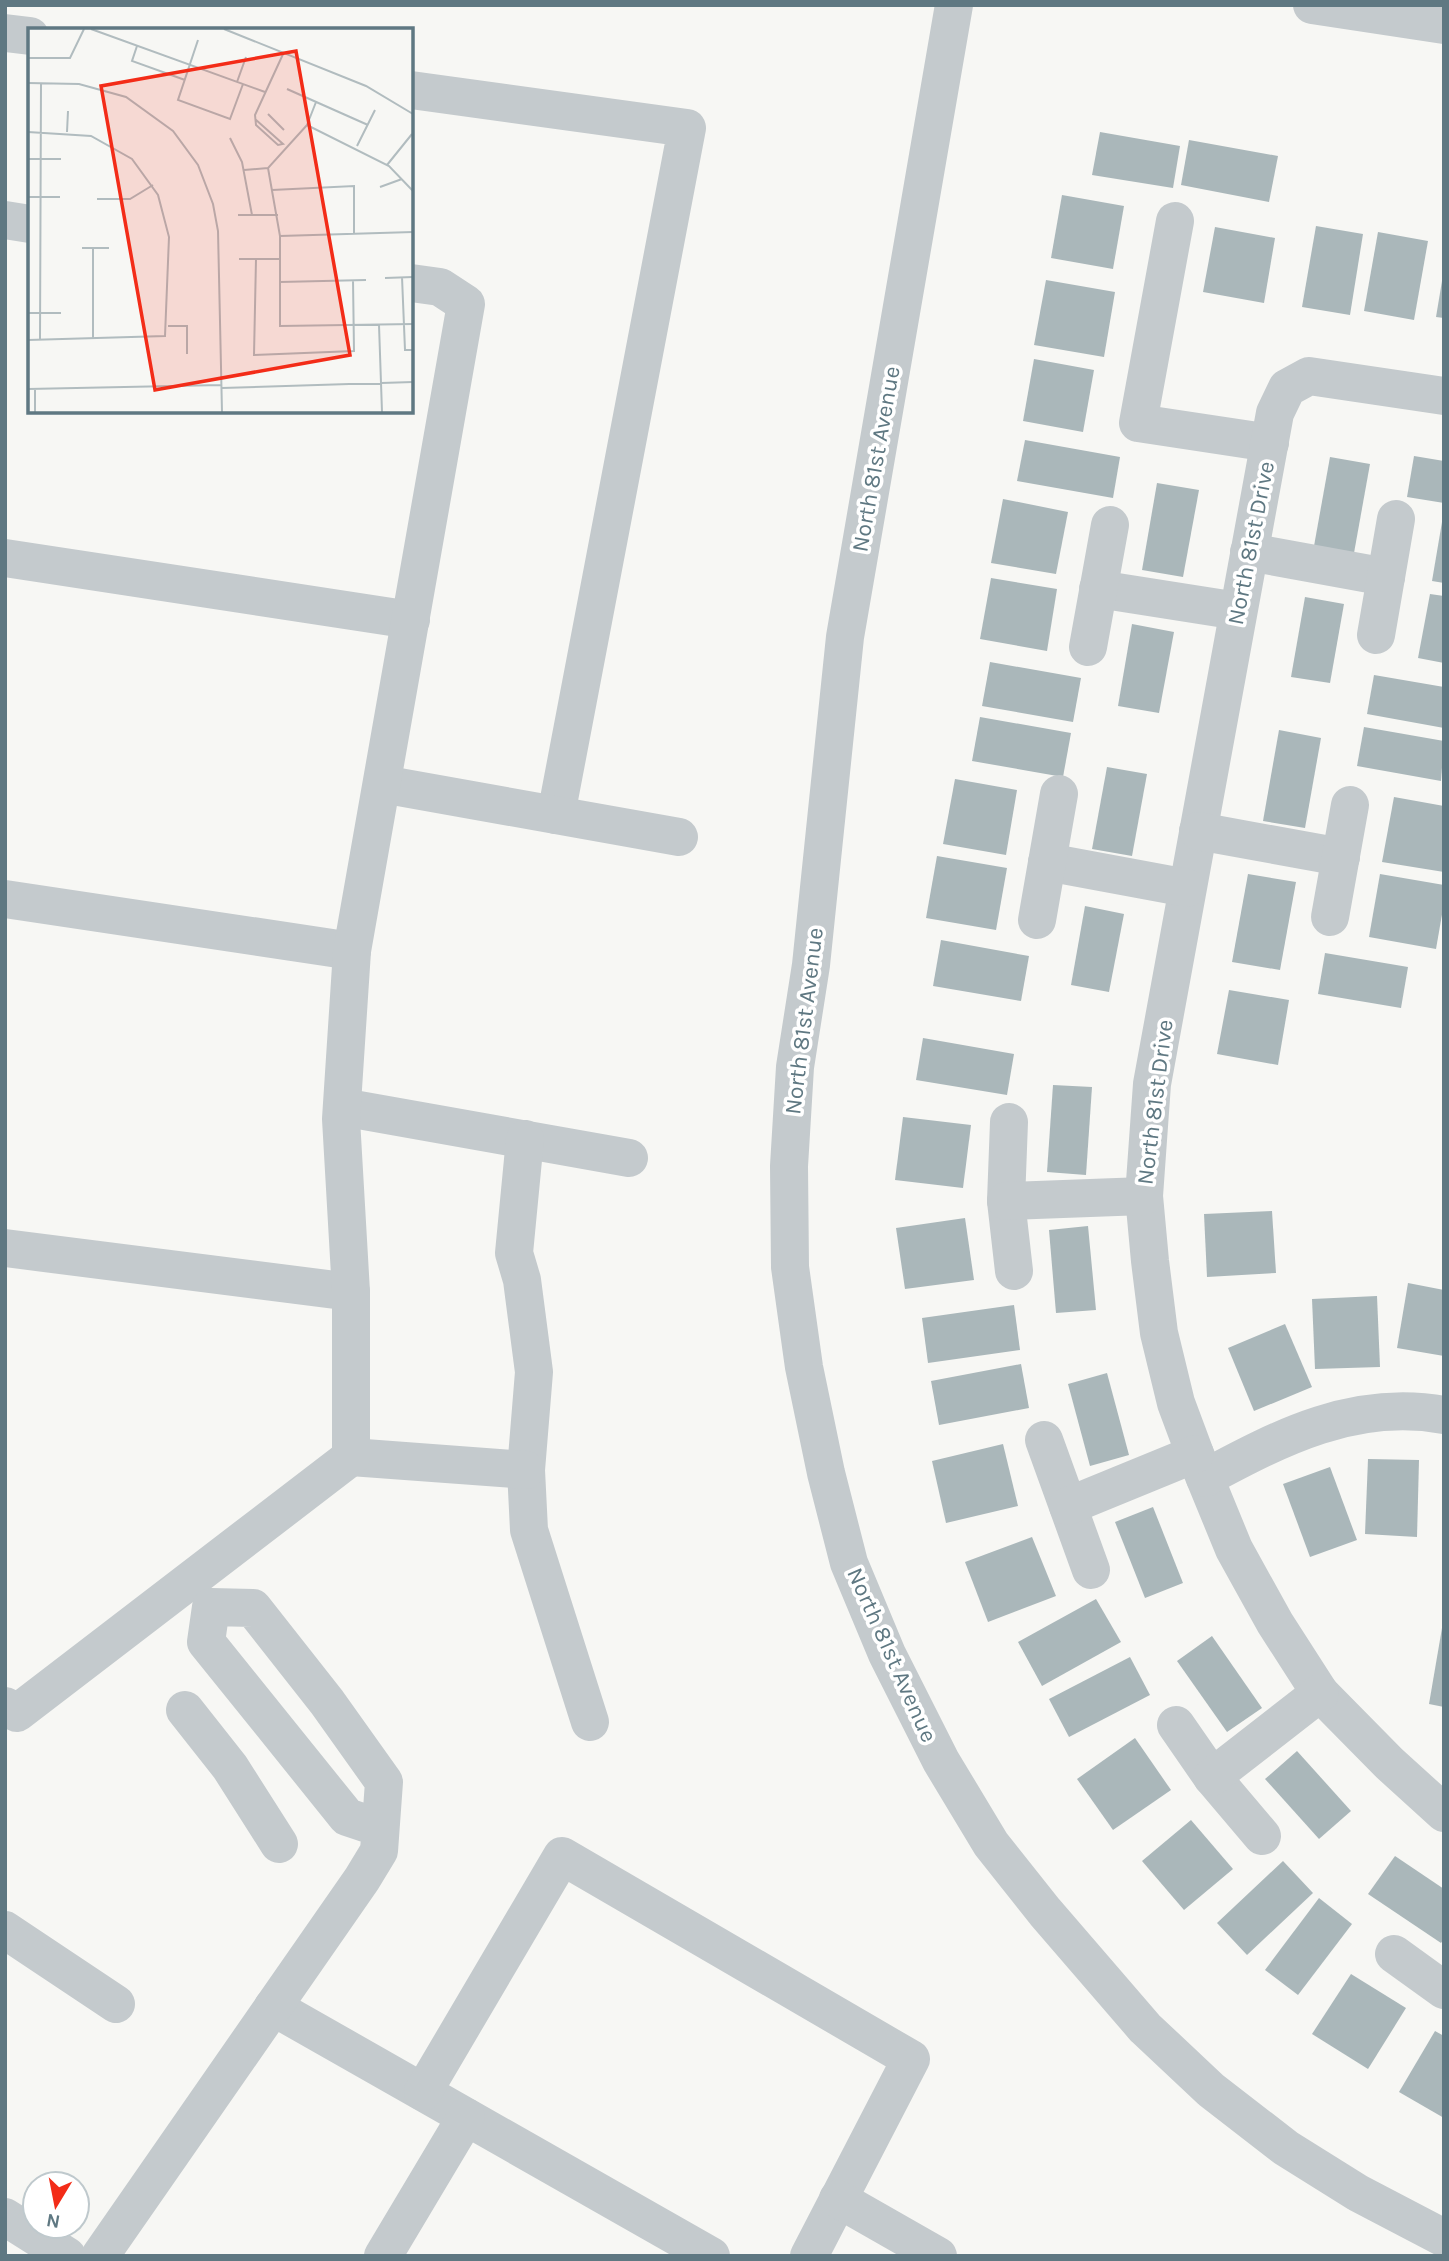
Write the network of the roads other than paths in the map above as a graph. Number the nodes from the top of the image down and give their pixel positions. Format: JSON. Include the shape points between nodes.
{"nodes":[{"id":1,"x":954,"y":5,"type":"edge"},
{"id":2,"x":1312,"y":5,"type":"edge"},
{"id":3,"x":1444,"y":25,"type":"edge"},
{"id":4,"x":5,"y":33,"type":"edge"},
{"id":5,"x":28,"y":36,"type":"edge"},
{"id":6,"x":413,"y":90,"type":"edge"},
{"id":7,"x":5,"y":220,"type":"edge"},
{"id":8,"x":1175,"y":221,"type":"dead end"},
{"id":9,"x":28,"y":224,"type":"edge"},
{"id":10,"x":413,"y":283,"type":"edge"},
{"id":11,"x":1444,"y":396,"type":"edge"},
{"id":12,"x":1270,"y":443,"type":"junction"},
{"id":13,"x":1396,"y":519,"type":"dead end"},
{"id":14,"x":1110,"y":525,"type":"dead end"},
{"id":15,"x":1250,"y":552,"type":"junction"},
{"id":16,"x":5,"y":558,"type":"edge"},
{"id":17,"x":1386,"y":576,"type":"junction"},
{"id":18,"x":1098,"y":589,"type":"junction"},
{"id":19,"x":1238,"y":611,"type":"junction"},
{"id":20,"x":411,"y":620,"type":"junction"},
{"id":21,"x":1376,"y":635,"type":"dead end"},
{"id":22,"x":1088,"y":647,"type":"dead end"},
{"id":23,"x":382,"y":784,"type":"junction"},
{"id":24,"x":1059,"y":794,"type":"dead end"},
{"id":25,"x":1350,"y":805,"type":"dead end"},
{"id":26,"x":556,"y":815,"type":"junction"},
{"id":27,"x":1198,"y":831,"type":"junction"},
{"id":28,"x":679,"y":837,"type":"dead end"},
{"id":29,"x":1341,"y":857,"type":"junction"},
{"id":30,"x":1047,"y":862,"type":"junction"},
{"id":31,"x":1187,"y":888,"type":"junction"},
{"id":32,"x":5,"y":900,"type":"edge"},
{"id":33,"x":1330,"y":917,"type":"dead end"},
{"id":34,"x":1037,"y":920,"type":"dead end"},
{"id":35,"x":352,"y":951,"type":"junction"},
{"id":36,"x":342,"y":1107,"type":"junction"},
{"id":37,"x":1009,"y":1122,"type":"dead end"},
{"id":38,"x":526,"y":1139,"type":"junction"},
{"id":39,"x":629,"y":1157,"type":"dead end"},
{"id":40,"x":1144,"y":1196,"type":"junction"},
{"id":41,"x":1006,"y":1201,"type":"junction"},
{"id":42,"x":5,"y":1248,"type":"edge"},
{"id":43,"x":1014,"y":1271,"type":"dead end"},
{"id":44,"x":351,"y":1292,"type":"junction"},
{"id":45,"x":1444,"y":1415,"type":"edge"},
{"id":46,"x":1044,"y":1440,"type":"dead end"},
{"id":47,"x":351,"y":1457,"type":"junction"},
{"id":48,"x":1200,"y":1466,"type":"junction"},
{"id":49,"x":526,"y":1469,"type":"junction"},
{"id":50,"x":1068,"y":1506,"type":"junction"},
{"id":51,"x":1091,"y":1570,"type":"dead end"},
{"id":52,"x":201,"y":1593,"type":"junction"},
{"id":53,"x":1320,"y":1693,"type":"junction"},
{"id":54,"x":327,"y":1702,"type":"junction"},
{"id":55,"x":185,"y":1710,"type":"dead end"},
{"id":56,"x":9,"y":1717,"type":"edge"},
{"id":57,"x":590,"y":1722,"type":"dead end"},
{"id":58,"x":1176,"y":1725,"type":"dead end"},
{"id":59,"x":279,"y":1732,"type":"junction"},
{"id":60,"x":230,"y":1767,"type":"junction"},
{"id":61,"x":1213,"y":1777,"type":"junction"},
{"id":62,"x":1444,"y":1813,"type":"edge"},
{"id":63,"x":380,"y":1828,"type":"junction"},
{"id":64,"x":1262,"y":1836,"type":"dead end"},
{"id":65,"x":279,"y":1844,"type":"dead end"},
{"id":66,"x":5,"y":1930,"type":"edge"},
{"id":67,"x":1394,"y":1954,"type":"dead end"},
{"id":68,"x":1444,"y":1990,"type":"edge"},
{"id":69,"x":116,"y":2004,"type":"dead end"},
{"id":70,"x":273,"y":2007,"type":"junction"},
{"id":71,"x":423,"y":2092,"type":"junction"},
{"id":72,"x":466,"y":2117,"type":"junction"},
{"id":73,"x":838,"y":2199,"type":"junction"},
{"id":74,"x":5,"y":2217,"type":"edge"},
{"id":75,"x":1444,"y":2238,"type":"edge"},
{"id":76,"x":67,"y":2256,"type":"edge"},
{"id":77,"x":100,"y":2256,"type":"edge"},
{"id":78,"x":383,"y":2256,"type":"edge"},
{"id":79,"x":711,"y":2256,"type":"edge"},
{"id":80,"x":809,"y":2256,"type":"edge"},
{"id":81,"x":938,"y":2256,"type":"edge"}],
"edges":[{"from":1,"to":75,"type":"street","name":"North 81st Avenue","via":[[845,637],[812,953],[795,1067],[789,1166],[790,1267],[826,1473],[849,1563],[887,1654],[941,1760],[991,1844],[1094,1970],[1210,2090],[1286,2148]]},
{"from":2,"to":3,"type":"street"},
{"from":4,"to":5,"type":"street"},
{"from":6,"to":26,"type":"street","via":[[687,128]]},
{"from":7,"to":9,"type":"street"},
{"from":8,"to":12,"type":"street","via":[[1138,423]]},
{"from":10,"to":20,"type":"street","via":[[440,287],[466,304]]},
{"from":11,"to":12,"type":"street","name":"North 81st Drive","via":[[1309,376],[1287,388],[1275,413]]},
{"from":12,"to":15,"type":"street","name":"North 81st Drive"},
{"from":13,"to":17,"type":"street"},
{"from":14,"to":18,"type":"street"},
{"from":15,"to":17,"type":"street"},
{"from":15,"to":19,"type":"street","name":"North 81st Drive"},
{"from":16,"to":20,"type":"street"},
{"from":17,"to":21,"type":"street"},
{"from":18,"to":19,"type":"street"},
{"from":18,"to":22,"type":"street"},
{"from":19,"to":27,"type":"street","name":"North 81st Drive"},
{"from":20,"to":23,"type":"street"},
{"from":23,"to":26,"type":"street"},
{"from":23,"to":35,"type":"street"},
{"from":24,"to":30,"type":"street"},
{"from":25,"to":29,"type":"street"},
{"from":26,"to":28,"type":"street"},
{"from":27,"to":29,"type":"street"},
{"from":27,"to":31,"type":"street","name":"North 81st Drive"},
{"from":29,"to":33,"type":"street"},
{"from":30,"to":31,"type":"street"},
{"from":30,"to":34,"type":"street"},
{"from":31,"to":40,"type":"street","name":"North 81st Drive","via":[[1152,1084]]},
{"from":32,"to":35,"type":"street"},
{"from":35,"to":36,"type":"street"},
{"from":36,"to":38,"type":"street"},
{"from":36,"to":44,"type":"street"},
{"from":37,"to":41,"type":"street"},
{"from":38,"to":39,"type":"street"},
{"from":38,"to":49,"type":"street","via":[[514,1253],[523,1280],[534,1372]]},
{"from":40,"to":41,"type":"street"},
{"from":40,"to":48,"type":"street","name":"North 81st Drive","via":[[1158,1333],[1176,1403]]},
{"from":41,"to":43,"type":"street"},
{"from":42,"to":44,"type":"street"},
{"from":44,"to":47,"type":"street"},
{"from":45,"to":48,"type":"street","via":[[1386,1410],[1336,1419]]},
{"from":46,"to":50,"type":"street"},
{"from":47,"to":49,"type":"street"},
{"from":47,"to":52,"type":"street"},
{"from":48,"to":50,"type":"street"},
{"from":48,"to":53,"type":"street","name":"North 81st Drive","via":[[1234,1549]]},
{"from":49,"to":57,"type":"street","via":[[529,1530]]},
{"from":50,"to":51,"type":"street"},
{"from":52,"to":54,"type":"street","via":[[253,1608]]},
{"from":52,"to":56,"type":"street"},
{"from":52,"to":59,"type":"street","via":[[206,1642]]},
{"from":53,"to":61,"type":"street"},
{"from":53,"to":62,"type":"street","name":"North 81st Drive"},
{"from":54,"to":59,"type":"street"},
{"from":54,"to":63,"type":"street","via":[[384,1783]]},
{"from":55,"to":60,"type":"street"},
{"from":58,"to":61,"type":"street"},
{"from":59,"to":60,"type":"street"},
{"from":59,"to":63,"type":"street","via":[[347,1816]]},
{"from":60,"to":65,"type":"street"},
{"from":61,"to":64,"type":"street"},
{"from":63,"to":70,"type":"street","via":[[379,1851]]},
{"from":66,"to":69,"type":"street"},
{"from":67,"to":68,"type":"street"},
{"from":70,"to":71,"type":"street"},
{"from":70,"to":77,"type":"street"},
{"from":71,"to":72,"type":"street"},
{"from":71,"to":73,"type":"street","via":[[562,1856],[911,2059]]},
{"from":72,"to":78,"type":"street"},
{"from":72,"to":79,"type":"street"},
{"from":73,"to":80,"type":"street"},
{"from":73,"to":81,"type":"street"},
{"from":74,"to":76,"type":"street"}]}
